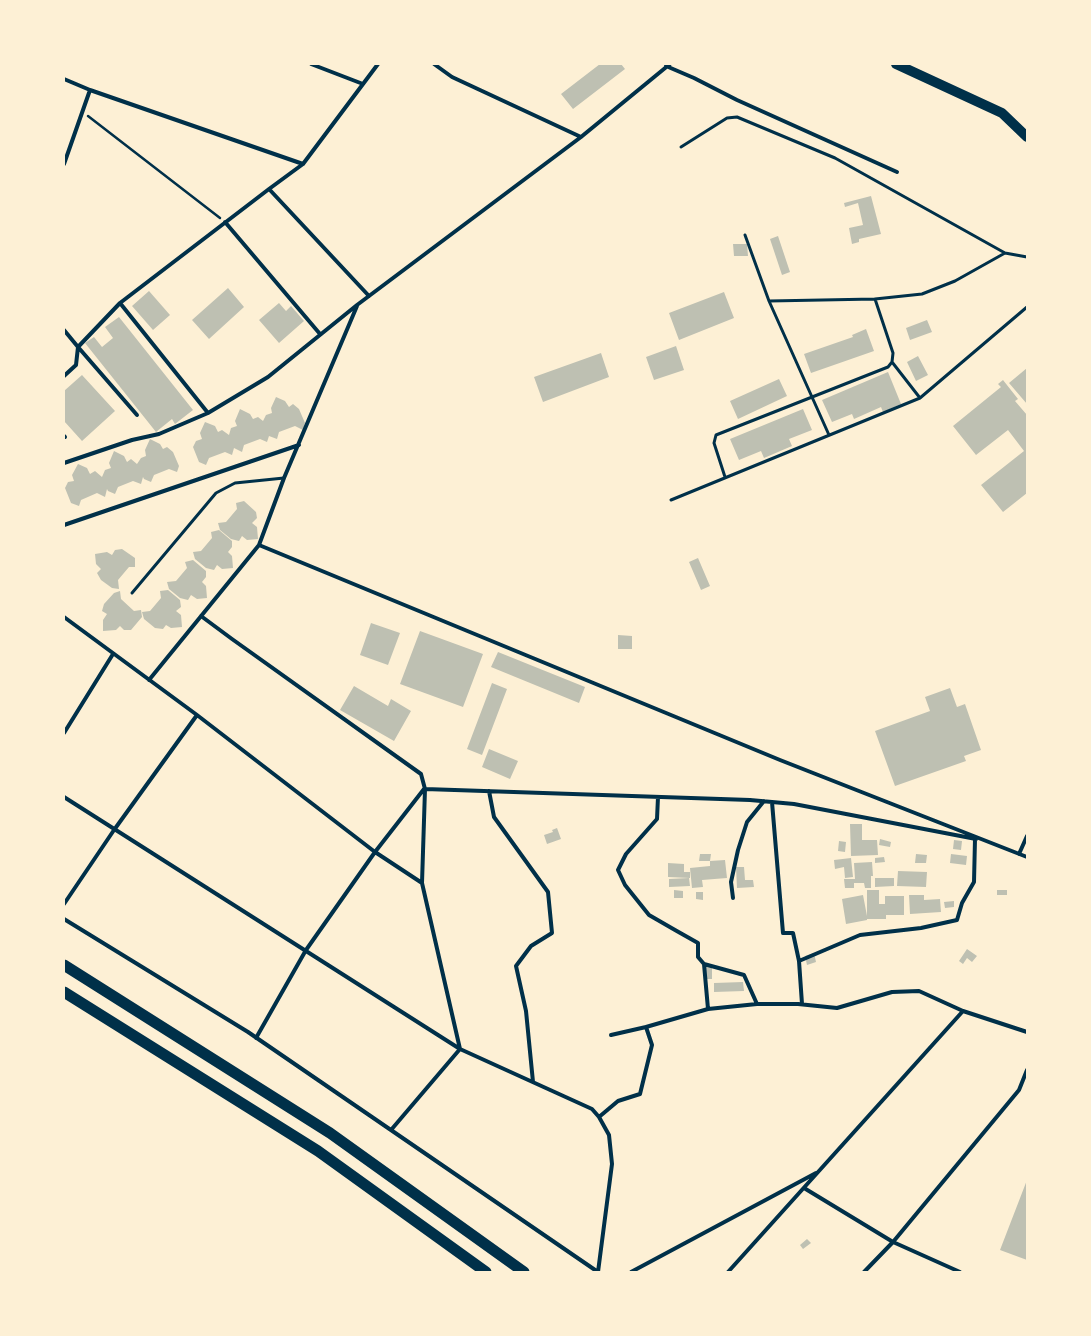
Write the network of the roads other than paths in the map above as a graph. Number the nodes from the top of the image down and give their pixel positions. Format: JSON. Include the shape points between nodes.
{"nodes":[{"id":1,"x":312,"y":64,"type":"edge"},
{"id":2,"x":378,"y":64,"type":"edge"},
{"id":3,"x":434,"y":64,"type":"edge"},
{"id":4,"x":896,"y":64,"type":"edge"},
{"id":5,"x":668,"y":65,"type":"edge"},
{"id":6,"x":64,"y":79,"type":"edge"},
{"id":7,"x":363,"y":84,"type":"junction"},
{"id":8,"x":90,"y":90,"type":"junction"},
{"id":9,"x":581,"y":137,"type":"junction"},
{"id":10,"x":1027,"y":137,"type":"edge"},
{"id":11,"x":681,"y":147,"type":"dead end"},
{"id":12,"x":64,"y":164,"type":"edge"},
{"id":13,"x":303,"y":164,"type":"junction"},
{"id":14,"x":897,"y":172,"type":"dead end"},
{"id":15,"x":269,"y":189,"type":"junction"},
{"id":16,"x":225,"y":222,"type":"junction"},
{"id":17,"x":745,"y":235,"type":"dead end"},
{"id":18,"x":1005,"y":253,"type":"junction"},
{"id":19,"x":1027,"y":257,"type":"edge"},
{"id":20,"x":369,"y":296,"type":"junction"},
{"id":21,"x":875,"y":299,"type":"junction"},
{"id":22,"x":769,"y":301,"type":"junction"},
{"id":23,"x":120,"y":303,"type":"junction"},
{"id":24,"x":357,"y":305,"type":"junction"},
{"id":25,"x":1027,"y":307,"type":"edge"},
{"id":26,"x":64,"y":330,"type":"edge"},
{"id":27,"x":320,"y":334,"type":"junction"},
{"id":28,"x":78,"y":346,"type":"junction"},
{"id":29,"x":892,"y":362,"type":"junction"},
{"id":30,"x":64,"y":376,"type":"edge"},
{"id":31,"x":812,"y":396,"type":"junction"},
{"id":32,"x":920,"y":398,"type":"junction"},
{"id":33,"x":208,"y":413,"type":"junction"},
{"id":34,"x":137,"y":415,"type":"dead end"},
{"id":35,"x":829,"y":435,"type":"junction"},
{"id":36,"x":299,"y":445,"type":"junction"},
{"id":37,"x":64,"y":463,"type":"edge"},
{"id":38,"x":725,"y":477,"type":"junction"},
{"id":39,"x":284,"y":478,"type":"junction"},
{"id":40,"x":671,"y":500,"type":"dead end"},
{"id":41,"x":64,"y":525,"type":"edge"},
{"id":42,"x":259,"y":545,"type":"junction"},
{"id":43,"x":132,"y":593,"type":"dead end"},
{"id":44,"x":201,"y":616,"type":"junction"},
{"id":45,"x":64,"y":617,"type":"edge"},
{"id":46,"x":113,"y":654,"type":"junction"},
{"id":47,"x":149,"y":680,"type":"junction"},
{"id":48,"x":197,"y":716,"type":"junction"},
{"id":49,"x":64,"y":732,"type":"edge"},
{"id":50,"x":425,"y":789,"type":"junction"},
{"id":51,"x":489,"y":791,"type":"junction"},
{"id":52,"x":64,"y":797,"type":"edge"},
{"id":53,"x":658,"y":797,"type":"junction"},
{"id":54,"x":764,"y":801,"type":"junction"},
{"id":55,"x":772,"y":802,"type":"junction"},
{"id":56,"x":114,"y":830,"type":"junction"},
{"id":57,"x":1027,"y":836,"type":"edge"},
{"id":58,"x":975,"y":839,"type":"junction"},
{"id":59,"x":989,"y":842,"type":"junction"},
{"id":60,"x":375,"y":852,"type":"junction"},
{"id":61,"x":1020,"y":854,"type":"junction"},
{"id":62,"x":1027,"y":856,"type":"edge"},
{"id":63,"x":422,"y":883,"type":"junction"},
{"id":64,"x":733,"y":898,"type":"dead end"},
{"id":65,"x":64,"y":904,"type":"edge"},
{"id":66,"x":64,"y":919,"type":"edge"},
{"id":67,"x":306,"y":950,"type":"junction"},
{"id":68,"x":799,"y":961,"type":"junction"},
{"id":69,"x":704,"y":964,"type":"junction"},
{"id":70,"x":64,"y":965,"type":"edge"},
{"id":71,"x":64,"y":992,"type":"edge"},
{"id":72,"x":757,"y":1004,"type":"junction"},
{"id":73,"x":802,"y":1004,"type":"junction"},
{"id":74,"x":708,"y":1009,"type":"junction"},
{"id":75,"x":963,"y":1012,"type":"junction"},
{"id":76,"x":646,"y":1027,"type":"junction"},
{"id":77,"x":1027,"y":1032,"type":"edge"},
{"id":78,"x":611,"y":1035,"type":"dead end"},
{"id":79,"x":256,"y":1038,"type":"junction"},
{"id":80,"x":460,"y":1049,"type":"junction"},
{"id":81,"x":1027,"y":1070,"type":"edge"},
{"id":82,"x":533,"y":1082,"type":"junction"},
{"id":83,"x":599,"y":1117,"type":"junction"},
{"id":84,"x":391,"y":1130,"type":"junction"},
{"id":85,"x":820,"y":1171,"type":"junction"},
{"id":86,"x":804,"y":1188,"type":"junction"},
{"id":87,"x":893,"y":1242,"type":"junction"},
{"id":88,"x":486,"y":1272,"type":"edge"},
{"id":89,"x":524,"y":1272,"type":"edge"},
{"id":90,"x":598,"y":1272,"type":"edge"},
{"id":91,"x":631,"y":1272,"type":"edge"},
{"id":92,"x":728,"y":1272,"type":"edge"},
{"id":93,"x":864,"y":1272,"type":"edge"},
{"id":94,"x":960,"y":1272,"type":"edge"}],
"edges":[{"from":1,"to":7,"type":"street"},
{"from":2,"to":7,"type":"street"},
{"from":3,"to":9,"type":"street","via":[[452,77]]},
{"from":4,"to":10,"type":"main road","via":[[1002,113]]},
{"from":5,"to":9,"type":"street"},
{"from":5,"to":14,"type":"street","via":[[736,100]]},
{"from":6,"to":8,"type":"street"},
{"from":7,"to":13,"type":"street"},
{"from":8,"to":12,"type":"street"},
{"from":8,"to":13,"type":"street"},
{"from":9,"to":20,"type":"street"},
{"from":11,"to":18,"type":"lane","via":[[727,118],[737,117],[835,158]]},
{"from":13,"to":15,"type":"street"},
{"from":15,"to":16,"type":"street"},
{"from":15,"to":20,"type":"street"},
{"from":16,"to":23,"type":"street"},
{"from":16,"to":27,"type":"street"},
{"from":17,"to":22,"type":"lane"},
{"from":18,"to":19,"type":"lane"},
{"from":18,"to":21,"type":"lane","via":[[955,281],[922,294]]},
{"from":20,"to":24,"type":"street"},
{"from":21,"to":22,"type":"lane"},
{"from":21,"to":29,"type":"lane","via":[[893,354]]},
{"from":22,"to":31,"type":"lane"},
{"from":23,"to":28,"type":"street"},
{"from":23,"to":33,"type":"street"},
{"from":24,"to":27,"type":"street"},
{"from":24,"to":36,"type":"street"},
{"from":25,"to":32,"type":"lane"},
{"from":26,"to":28,"type":"street"},
{"from":27,"to":33,"type":"street","via":[[268,377]]},
{"from":28,"to":30,"type":"street","via":[[76,365]]},
{"from":28,"to":34,"type":"street"},
{"from":29,"to":31,"type":"lane","via":[[888,367]]},
{"from":29,"to":32,"type":"lane"},
{"from":31,"to":35,"type":"lane"},
{"from":31,"to":38,"type":"lane","via":[[716,435],[714,443]]},
{"from":32,"to":35,"type":"lane"},
{"from":33,"to":37,"type":"street","via":[[159,434],[132,440]]},
{"from":35,"to":38,"type":"lane"},
{"from":36,"to":39,"type":"street"},
{"from":36,"to":41,"type":"street"},
{"from":38,"to":40,"type":"lane"},
{"from":39,"to":42,"type":"street"},
{"from":39,"to":43,"type":"lane","via":[[235,483],[216,493]]},
{"from":42,"to":44,"type":"street"},
{"from":42,"to":59,"type":"street","via":[[780,760]]},
{"from":44,"to":47,"type":"street"},
{"from":44,"to":50,"type":"street","via":[[421,774]]},
{"from":45,"to":46,"type":"street"},
{"from":46,"to":47,"type":"street"},
{"from":46,"to":49,"type":"street"},
{"from":47,"to":48,"type":"street"},
{"from":48,"to":56,"type":"street"},
{"from":48,"to":60,"type":"street"},
{"from":50,"to":51,"type":"street"},
{"from":50,"to":60,"type":"street"},
{"from":50,"to":63,"type":"street"},
{"from":51,"to":53,"type":"street"},
{"from":51,"to":82,"type":"street","via":[[494,817],[548,892],[552,933],[530,946],[516,966],[526,1012]]},
{"from":52,"to":56,"type":"street"},
{"from":53,"to":54,"type":"street"},
{"from":53,"to":69,"type":"street","via":[[656,819],[626,854],[618,870],[625,885],[649,914],[698,942],[698,957]]},
{"from":54,"to":55,"type":"street"},
{"from":54,"to":64,"type":"street","via":[[747,822],[738,850],[731,882]]},
{"from":55,"to":58,"type":"street","via":[[831,810]]},
{"from":55,"to":68,"type":"street","via":[[783,933],[793,933]]},
{"from":56,"to":65,"type":"street"},
{"from":56,"to":67,"type":"street"},
{"from":57,"to":61,"type":"street"},
{"from":58,"to":59,"type":"street"},
{"from":58,"to":68,"type":"street","via":[[974,882],[962,903],[957,920],[921,928],[860,935]]},
{"from":59,"to":61,"type":"street"},
{"from":60,"to":63,"type":"street"},
{"from":60,"to":67,"type":"street"},
{"from":61,"to":62,"type":"street"},
{"from":63,"to":80,"type":"street"},
{"from":66,"to":79,"type":"street"},
{"from":67,"to":79,"type":"street"},
{"from":67,"to":80,"type":"street"},
{"from":68,"to":73,"type":"street"},
{"from":69,"to":72,"type":"street","via":[[744,975]]},
{"from":69,"to":74,"type":"street"},
{"from":70,"to":89,"type":"highway","via":[[330,1133]]},
{"from":71,"to":88,"type":"highway","via":[[318,1151]]},
{"from":72,"to":73,"type":"street"},
{"from":72,"to":74,"type":"street"},
{"from":73,"to":75,"type":"street","via":[[837,1008],[892,992],[919,991]]},
{"from":74,"to":76,"type":"street"},
{"from":75,"to":77,"type":"street"},
{"from":75,"to":85,"type":"street"},
{"from":76,"to":78,"type":"street"},
{"from":76,"to":83,"type":"street","via":[[652,1045],[640,1094],[618,1101]]},
{"from":79,"to":84,"type":"street"},
{"from":80,"to":82,"type":"street"},
{"from":80,"to":84,"type":"street"},
{"from":81,"to":87,"type":"street","via":[[1019,1090]]},
{"from":82,"to":83,"type":"street","via":[[592,1109]]},
{"from":83,"to":90,"type":"street","via":[[608,1135],[612,1164]]},
{"from":84,"to":90,"type":"street"},
{"from":85,"to":86,"type":"street"},
{"from":85,"to":91,"type":"street"},
{"from":86,"to":87,"type":"street"},
{"from":86,"to":92,"type":"street"},
{"from":87,"to":93,"type":"street"},
{"from":87,"to":94,"type":"street"}]}
